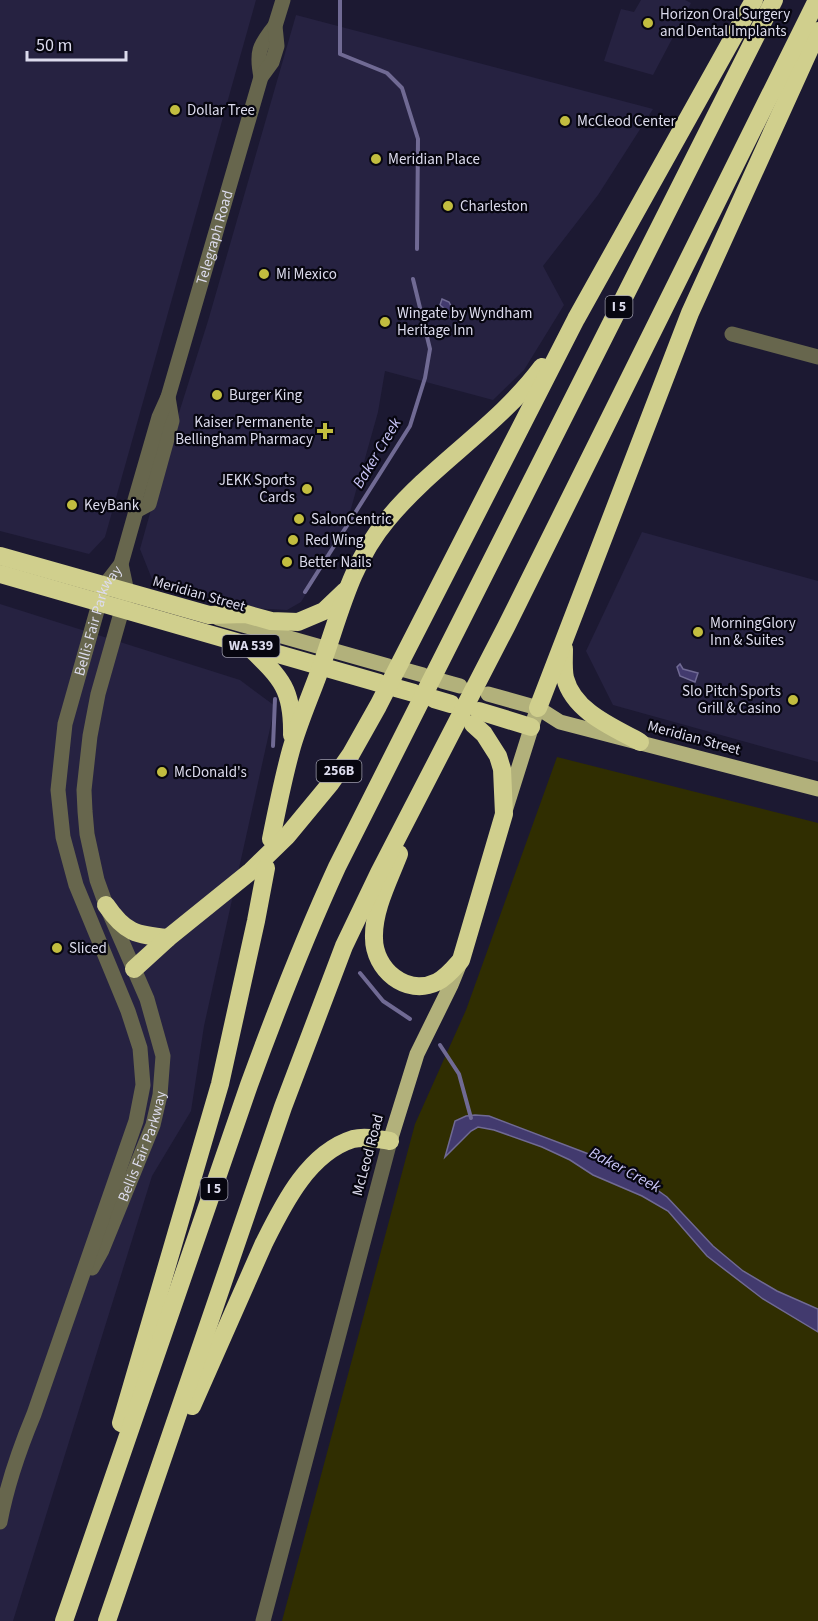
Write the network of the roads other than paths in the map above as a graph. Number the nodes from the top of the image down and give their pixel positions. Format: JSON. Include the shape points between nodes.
{"nodes":[{"id":1,"x":283,"y":0,"type":"edge"},
{"id":2,"x":754,"y":0,"type":"edge"},
{"id":3,"x":774,"y":0,"type":"edge"},
{"id":4,"x":817,"y":0,"type":"edge"},
{"id":5,"x":818,"y":31,"type":"edge"},
{"id":6,"x":576,"y":319,"type":"junction"},
{"id":7,"x":732,"y":334,"type":"dead end"},
{"id":8,"x":818,"y":357,"type":"edge"},
{"id":9,"x":0,"y":556,"type":"edge"},
{"id":10,"x":121,"y":564,"type":"junction"},
{"id":11,"x":0,"y":574,"type":"edge"},
{"id":12,"x":346,"y":589,"type":"junction"},
{"id":13,"x":102,"y":594,"type":"junction"},
{"id":14,"x":125,"y":601,"type":"junction"},
{"id":15,"x":209,"y":615,"type":"junction"},
{"id":16,"x":564,"y":638,"type":"junction"},
{"id":17,"x":246,"y":645,"type":"junction"},
{"id":18,"x":328,"y":648,"type":"junction"},
{"id":19,"x":322,"y":666,"type":"junction"},
{"id":20,"x":388,"y":666,"type":"dead end"},
{"id":21,"x":405,"y":670,"type":"dead end"},
{"id":22,"x":423,"y":675,"type":"dead end"},
{"id":23,"x":442,"y":681,"type":"dead end"},
{"id":24,"x":460,"y":686,"type":"dead end"},
{"id":25,"x":414,"y":693,"type":"dead end"},
{"id":26,"x":488,"y":694,"type":"dead end"},
{"id":27,"x":538,"y":708,"type":"junction"},
{"id":28,"x":560,"y":722,"type":"junction"},
{"id":29,"x":531,"y":727,"type":"junction"},
{"id":30,"x":640,"y":742,"type":"junction"},
{"id":31,"x":291,"y":748,"type":"junction"},
{"id":32,"x":431,"y":775,"type":"junction"},
{"id":33,"x":818,"y":789,"type":"edge"},
{"id":34,"x":504,"y":814,"type":"junction"},
{"id":35,"x":271,"y":839,"type":"dead end"},
{"id":36,"x":266,"y":868,"type":"dead end"},
{"id":37,"x":106,"y":905,"type":"junction"},
{"id":38,"x":168,"y":938,"type":"junction"},
{"id":39,"x":461,"y":960,"type":"junction"},
{"id":40,"x":134,"y":969,"type":"junction"},
{"id":41,"x":114,"y":978,"type":"junction"},
{"id":42,"x":142,"y":987,"type":"junction"},
{"id":43,"x":122,"y":995,"type":"junction"},
{"id":44,"x":390,"y":1141,"type":"junction"},
{"id":45,"x":75,"y":1296,"type":"junction"},
{"id":46,"x":0,"y":1522,"type":"edge"},
{"id":47,"x":124,"y":1571,"type":"junction"},
{"id":48,"x":63,"y":1621,"type":"edge"},
{"id":49,"x":107,"y":1621,"type":"edge"},
{"id":50,"x":263,"y":1621,"type":"edge"}],
"edges":[{"from":1,"to":10,"type":"street","name":"Telegraph Road","via":[[275,26],[257,58],[261,77],[135,500],[136,511]]},
{"from":2,"to":6,"type":"highway"},
{"from":3,"to":48,"type":"highway","number":"I 5","via":[[337,867],[280,1001]]},
{"from":4,"to":32,"type":"highway","number":"I 5"},
{"from":5,"to":16,"type":"highway","via":[[690,313]]},
{"from":6,"to":12,"type":"highway","via":[[522,392],[386,521]]},
{"from":6,"to":38,"type":"highway","number":"256B","via":[[366,728],[330,784],[258,865]]},
{"from":7,"to":8,"type":"street"},
{"from":9,"to":13,"type":"highway","name":"Meridian Street","number":"WA 539"},
{"from":10,"to":13,"type":"street","name":"Bellis Fair Parkway"},
{"from":10,"to":14,"type":"street","name":"Bellis Fair Parkway"},
{"from":11,"to":13,"type":"highway","name":"Meridian Street","number":"WA 539"},
{"from":12,"to":15,"type":"highway","via":[[324,610],[298,622],[271,621],[246,614]]},
{"from":12,"to":18,"type":"highway"},
{"from":13,"to":14,"type":"highway","name":"Meridian Street","number":"WA 539"},
{"from":13,"to":41,"type":"street","name":"Bellis Fair Parkway","via":[[65,724],[58,790],[69,865]]},
{"from":14,"to":15,"type":"highway","name":"Meridian Street","number":"WA 539"},
{"from":14,"to":17,"type":"highway","name":"Meridian Street","number":"WA 539"},
{"from":14,"to":37,"type":"street","name":"Bellis Fair Parkway","via":[[98,694],[84,790],[87,834]]},
{"from":15,"to":18,"type":"main road","name":"Meridian Street","number":"WA 539"},
{"from":16,"to":27,"type":"highway"},
{"from":16,"to":30,"type":"highway","via":[[564,677],[574,697],[594,716]]},
{"from":17,"to":19,"type":"highway","name":"Meridian Street","number":"WA 539"},
{"from":17,"to":31,"type":"highway","via":[[274,671],[287,693],[292,717]]},
{"from":18,"to":19,"type":"highway"},
{"from":18,"to":20,"type":"main road","name":"Meridian Street","number":"WA 539"},
{"from":19,"to":25,"type":"highway","name":"Meridian Street","number":"WA 539"},
{"from":19,"to":31,"type":"highway"},
{"from":21,"to":22,"type":"main road"},
{"from":23,"to":24,"type":"main road"},
{"from":26,"to":27,"type":"main road","name":"Meridian Street"},
{"from":27,"to":28,"type":"main road","name":"Meridian Street"},
{"from":27,"to":29,"type":"main road","name":"McLeod Road"},
{"from":28,"to":29,"type":"main road","name":"Meridian Street"},
{"from":28,"to":30,"type":"main road","name":"Meridian Street"},
{"from":29,"to":34,"type":"main road","name":"McLeod Road"},
{"from":29,"to":34,"type":"highway","name":"Meridian Street","via":[[476,718],[502,769]]},
{"from":30,"to":33,"type":"main road","name":"Meridian Street"},
{"from":31,"to":35,"type":"highway"},
{"from":32,"to":39,"type":"highway","via":[[377,914],[375,950],[384,970],[414,986],[437,982]]},
{"from":32,"to":47,"type":"highway","number":"I 5","via":[[344,946],[314,1020]]},
{"from":34,"to":39,"type":"highway","name":"McLeod Road"},
{"from":36,"to":48,"type":"highway","via":[[212,1115]]},
{"from":37,"to":38,"type":"highway","via":[[125,928],[150,937]]},
{"from":37,"to":40,"type":"street","name":"Bellis Fair Parkway"},
{"from":38,"to":40,"type":"highway","number":"256B"},
{"from":39,"to":44,"type":"main road","name":"McLeod Road","via":[[417,1054]]},
{"from":40,"to":41,"type":"street"},
{"from":40,"to":42,"type":"street","name":"Bellis Fair Parkway"},
{"from":41,"to":43,"type":"street","name":"Bellis Fair Parkway"},
{"from":42,"to":43,"type":"street"},
{"from":42,"to":45,"type":"street","name":"Bellis Fair Parkway","via":[[163,1056],[160,1095],[153,1125],[102,1250]]},
{"from":43,"to":45,"type":"street","name":"Bellis Fair Parkway","via":[[140,1048],[142,1085],[136,1121]]},
{"from":44,"to":47,"type":"highway","via":[[358,1138],[341,1144],[316,1163],[290,1195],[213,1357]]},
{"from":44,"to":50,"type":"street","name":"McLeod Road"},
{"from":45,"to":46,"type":"street","name":"Bellis Fair Parkway","via":[[9,1480]]},
{"from":47,"to":49,"type":"highway","number":"I 5"}]}
